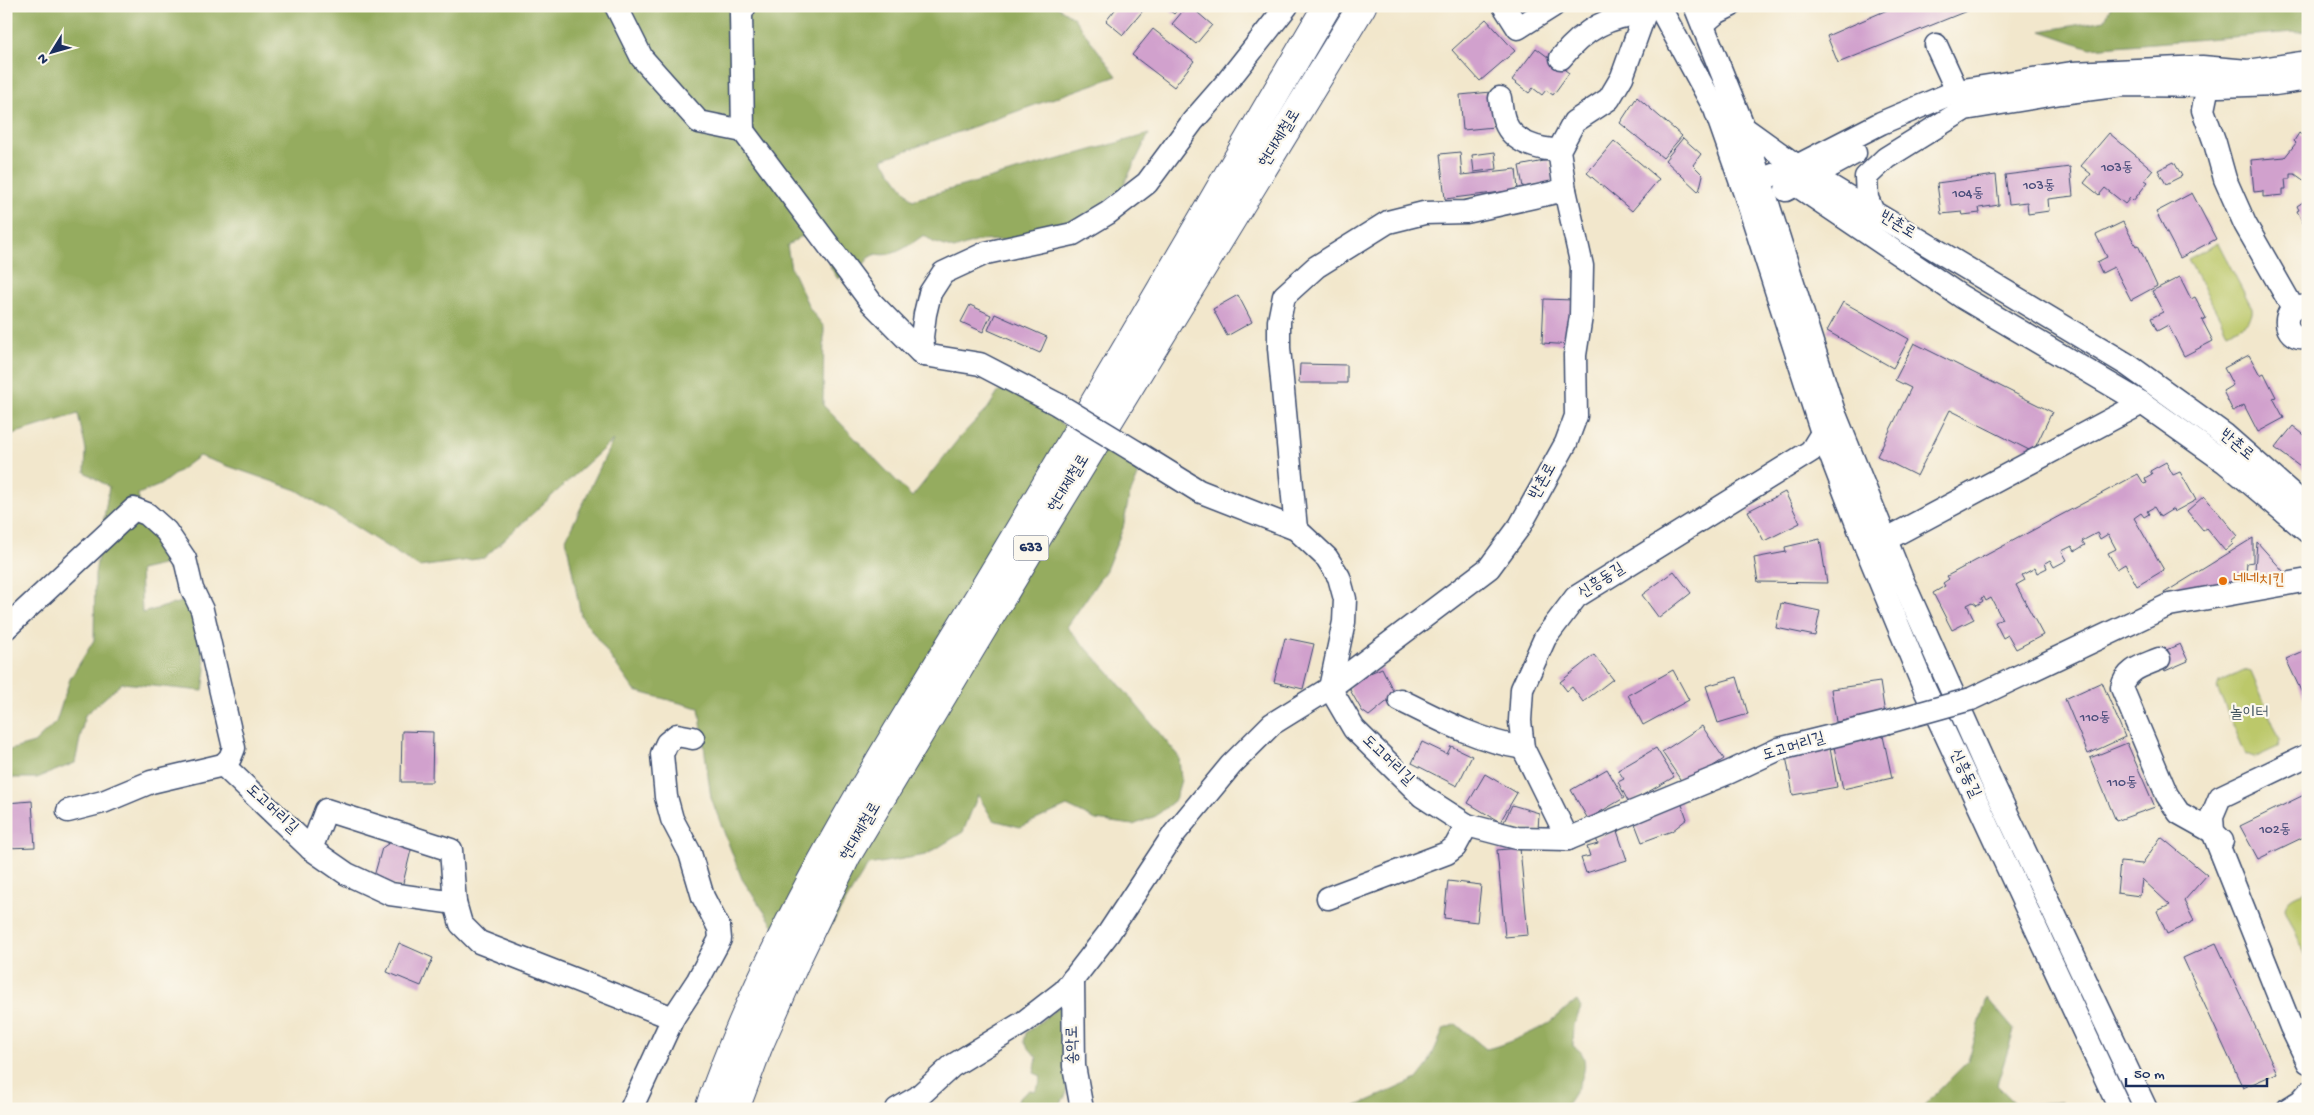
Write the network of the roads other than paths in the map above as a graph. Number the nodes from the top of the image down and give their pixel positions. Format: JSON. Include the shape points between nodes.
{"nodes":[{"id":1,"x":616,"y":6,"type":"edge"},
{"id":2,"x":745,"y":6,"type":"edge"},
{"id":3,"x":1286,"y":6,"type":"edge"},
{"id":4,"x":1327,"y":6,"type":"edge"},
{"id":5,"x":1362,"y":6,"type":"edge"},
{"id":6,"x":1504,"y":6,"type":"edge"},
{"id":7,"x":1553,"y":6,"type":"edge"},
{"id":8,"x":1730,"y":6,"type":"edge"},
{"id":9,"x":1648,"y":9,"type":"edge"},
{"id":10,"x":1699,"y":15,"type":"edge"},
{"id":11,"x":1936,"y":45,"type":"dead end"},
{"id":12,"x":1561,"y":58,"type":"dead end"},
{"id":13,"x":2308,"y":62,"type":"edge"},
{"id":14,"x":2205,"y":77,"type":"junction"},
{"id":15,"x":2308,"y":79,"type":"edge"},
{"id":16,"x":1500,"y":98,"type":"dead end"},
{"id":17,"x":1961,"y":100,"type":"junction"},
{"id":18,"x":1744,"y":128,"type":"junction"},
{"id":19,"x":743,"y":131,"type":"junction"},
{"id":20,"x":1559,"y":150,"type":"junction"},
{"id":21,"x":1802,"y":175,"type":"junction"},
{"id":22,"x":1565,"y":190,"type":"junction"},
{"id":23,"x":1754,"y":199,"type":"junction"},
{"id":24,"x":1873,"y":212,"type":"junction"},
{"id":25,"x":2300,"y":307,"type":"edge"},
{"id":26,"x":2308,"y":336,"type":"edge"},
{"id":27,"x":924,"y":354,"type":"junction"},
{"id":28,"x":2142,"y":403,"type":"junction"},
{"id":29,"x":1822,"y":434,"type":"junction"},
{"id":30,"x":2308,"y":508,"type":"edge"},
{"id":31,"x":1296,"y":529,"type":"junction"},
{"id":32,"x":2308,"y":532,"type":"edge"},
{"id":33,"x":1876,"y":545,"type":"junction"},
{"id":34,"x":2308,"y":580,"type":"edge"},
{"id":35,"x":6,"y":628,"type":"edge"},
{"id":36,"x":1330,"y":688,"type":"junction"},
{"id":37,"x":1400,"y":700,"type":"dead end"},
{"id":38,"x":693,"y":738,"type":"dead end"},
{"id":39,"x":1523,"y":748,"type":"junction"},
{"id":40,"x":2308,"y":755,"type":"edge"},
{"id":41,"x":223,"y":765,"type":"junction"},
{"id":42,"x":2308,"y":767,"type":"edge"},
{"id":43,"x":2222,"y":795,"type":"junction"},
{"id":44,"x":68,"y":810,"type":"dead end"},
{"id":45,"x":1467,"y":825,"type":"junction"},
{"id":46,"x":1568,"y":838,"type":"junction"},
{"id":47,"x":2221,"y":840,"type":"junction"},
{"id":48,"x":311,"y":848,"type":"junction"},
{"id":49,"x":1328,"y":898,"type":"dead end"},
{"id":50,"x":455,"y":903,"type":"junction"},
{"id":51,"x":803,"y":946,"type":"junction"},
{"id":52,"x":764,"y":972,"type":"junction"},
{"id":53,"x":1073,"y":980,"type":"junction"},
{"id":54,"x":673,"y":1018,"type":"junction"},
{"id":55,"x":2308,"y":1044,"type":"edge"},
{"id":56,"x":2308,"y":1062,"type":"edge"},
{"id":57,"x":2308,"y":1093,"type":"edge"},
{"id":58,"x":2308,"y":1105,"type":"edge"},
{"id":59,"x":631,"y":1109,"type":"edge"},
{"id":60,"x":694,"y":1109,"type":"edge"},
{"id":61,"x":709,"y":1109,"type":"edge"},
{"id":62,"x":735,"y":1109,"type":"edge"},
{"id":63,"x":751,"y":1109,"type":"edge"},
{"id":64,"x":897,"y":1109,"type":"edge"},
{"id":65,"x":1082,"y":1109,"type":"edge"},
{"id":66,"x":2120,"y":1109,"type":"edge"},
{"id":67,"x":2146,"y":1109,"type":"edge"},
{"id":68,"x":2290,"y":1109,"type":"edge"}],
"edges":[{"from":1,"to":19,"type":"street","via":[[642,58],[700,122]]},
{"from":2,"to":19,"type":"street","via":[[741,14]]},
{"from":3,"to":27,"type":"street","via":[[1147,183],[1108,214],[1073,234],[986,253],[943,273],[930,293],[925,314]]},
{"from":4,"to":52,"type":"highway","name":"현대제철로","number":"633","via":[[844,820]]},
{"from":5,"to":51,"type":"highway","name":"현대제철로","number":"633","via":[[852,846]]},
{"from":6,"to":7,"type":"street","via":[[1518,28]]},
{"from":8,"to":10,"type":"street","via":[[1716,13]]},
{"from":9,"to":12,"type":"street","via":[[1607,20]]},
{"from":9,"to":20,"type":"street","via":[[1622,77],[1609,99],[1574,122]]},
{"from":9,"to":23,"type":"street","via":[[1715,109]]},
{"from":10,"to":18,"type":"street"},
{"from":11,"to":17,"type":"street"},
{"from":13,"to":14,"type":"street","name":"반촌로"},
{"from":14,"to":15,"type":"street","name":"반촌로","via":[[2275,84]]},
{"from":14,"to":17,"type":"street","name":"반촌로","via":[[2072,74]]},
{"from":14,"to":25,"type":"street","via":[[2204,110],[2225,179],[2245,224]]},
{"from":16,"to":20,"type":"street","via":[[1506,125],[1518,137],[1542,150]]},
{"from":17,"to":21,"type":"street","name":"반촌로","via":[[1881,123]]},
{"from":17,"to":24,"type":"street","name":"반촌로","via":[[1876,165],[1866,177],[1867,198]]},
{"from":18,"to":21,"type":"street","name":"반촌로"},
{"from":18,"to":23,"type":"street"},
{"from":19,"to":27,"type":"street","via":[[871,302]]},
{"from":20,"to":22,"type":"street","name":"반촌로"},
{"from":21,"to":23,"type":"street"},
{"from":21,"to":24,"type":"street"},
{"from":21,"to":28,"type":"street","name":"반촌로","via":[[1962,297]]},
{"from":22,"to":31,"type":"street","via":[[1466,212],[1424,213],[1388,222],[1316,267],[1284,296],[1279,321],[1279,348]]},
{"from":22,"to":36,"type":"street","name":"반촌로","via":[[1582,266],[1581,316],[1575,355],[1576,416],[1566,443],[1520,526],[1489,568]]},
{"from":23,"to":29,"type":"street","name":"신흥동길"},
{"from":23,"to":33,"type":"street","via":[[1834,412]]},
{"from":24,"to":30,"type":"street","name":"반촌로","via":[[2128,364],[2225,436]]},
{"from":25,"to":26,"type":"street","via":[[2286,317],[2289,331],[2297,337]]},
{"from":27,"to":31,"type":"street","bridge":true,"via":[[980,364],[1057,404],[1199,491]]},
{"from":28,"to":32,"type":"street","name":"반촌로","via":[[2225,462]]},
{"from":28,"to":33,"type":"street"},
{"from":29,"to":33,"type":"street","name":"신흥동길"},
{"from":29,"to":39,"type":"street","name":"신흥동길","via":[[1811,451],[1576,597],[1545,638],[1522,689],[1520,721]]},
{"from":31,"to":36,"type":"street","via":[[1327,558],[1339,576],[1344,599],[1344,622]]},
{"from":33,"to":66,"type":"street","name":"신흥동길","via":[[1925,690]]},
{"from":33,"to":67,"type":"street"},
{"from":34,"to":46,"type":"street","name":"도고머리길","bridge":true,"via":[[2169,605],[1971,698],[1779,749]]},
{"from":35,"to":41,"type":"street","via":[[134,508],[147,514],[166,531],[185,559],[192,589],[202,610],[234,748]]},
{"from":36,"to":45,"type":"street","name":"도고머리길","via":[[1354,729],[1422,796]]},
{"from":36,"to":53,"type":"street","via":[[1272,724],[1231,765],[1174,834],[1108,934]]},
{"from":37,"to":39,"type":"street","via":[[1470,734],[1498,744]]},
{"from":38,"to":54,"type":"street","via":[[678,735],[667,743],[662,754],[666,797],[672,819],[690,853],[703,897],[719,928],[720,939]]},
{"from":39,"to":46,"type":"street","name":"신흥동길"},
{"from":40,"to":43,"type":"street"},
{"from":41,"to":44,"type":"street","via":[[150,782],[103,802]]},
{"from":41,"to":48,"type":"street","name":"도고머리길"},
{"from":42,"to":43,"type":"street"},
{"from":43,"to":47,"type":"street","via":[[2212,816]]},
{"from":43,"to":47,"type":"street","via":[[2197,808],[2179,800],[2134,704],[2131,688],[2134,681],[2161,663],[2128,673],[2122,688],[2167,795],[2182,815]]},
{"from":45,"to":46,"type":"street","name":"도고머리길","via":[[1517,838]]},
{"from":45,"to":49,"type":"street","via":[[1455,847],[1447,853]]},
{"from":47,"to":55,"type":"street"},
{"from":47,"to":56,"type":"street","via":[[2290,1027]]},
{"from":48,"to":50,"type":"street","via":[[347,874],[390,894]]},
{"from":48,"to":50,"type":"street","name":"도고머리길","via":[[326,810],[451,850]]},
{"from":50,"to":54,"type":"street","via":[[461,924],[480,942]]},
{"from":51,"to":62,"type":"highway","name":"현대제철로","number":"633","via":[[758,1047]]},
{"from":51,"to":63,"type":"highway"},
{"from":52,"to":60,"type":"highway"},
{"from":52,"to":61,"type":"highway","name":"현대제철로","number":"633"},
{"from":53,"to":64,"type":"street","via":[[1044,1008],[952,1066],[918,1097]]},
{"from":53,"to":65,"type":"street","name":"송악로","via":[[1074,1066]]},
{"from":54,"to":59,"type":"street"},
{"from":57,"to":68,"type":"street"},
{"from":58,"to":68,"type":"street"}]}
